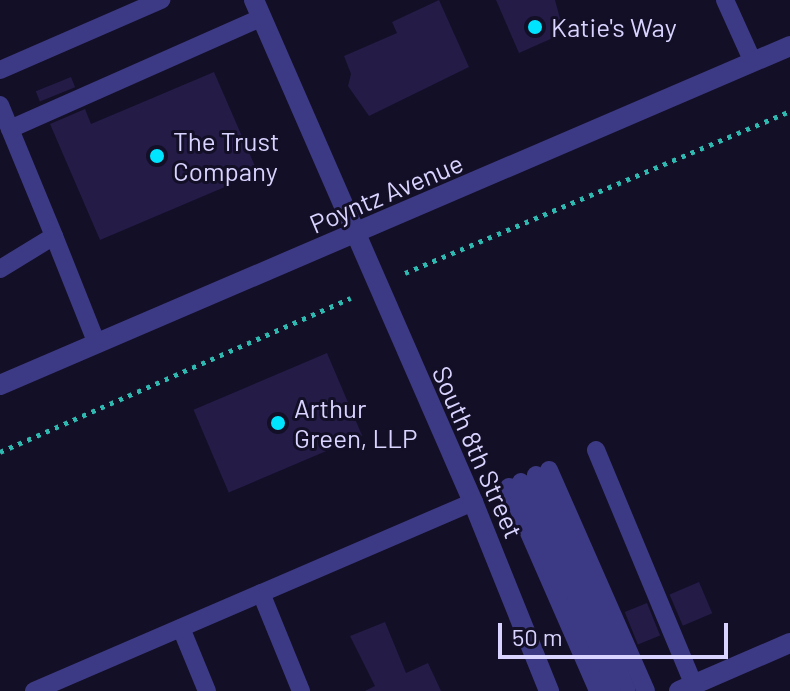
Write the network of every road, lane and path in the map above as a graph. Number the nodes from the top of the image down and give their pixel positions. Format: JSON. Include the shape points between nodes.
{"nodes":[{"id":1,"x":161,"y":0,"type":"edge"},
{"id":2,"x":725,"y":0,"type":"edge"},
{"id":3,"x":258,"y":9,"type":"edge"},
{"id":4,"x":790,"y":46,"type":"edge"},
{"id":5,"x":753,"y":62,"type":"junction"},
{"id":6,"x":0,"y":70,"type":"edge"},
{"id":7,"x":0,"y":105,"type":"edge"},
{"id":8,"x":790,"y":111,"type":"edge"},
{"id":9,"x":10,"y":129,"type":"junction"},
{"id":10,"x":354,"y":235,"type":"junction"},
{"id":11,"x":54,"y":236,"type":"junction"},
{"id":12,"x":0,"y":269,"type":"edge"},
{"id":13,"x":405,"y":273,"type":"dead end"},
{"id":14,"x":351,"y":298,"type":"dead end"},
{"id":15,"x":97,"y":344,"type":"junction"},
{"id":16,"x":0,"y":385,"type":"edge"},
{"id":17,"x":596,"y":450,"type":"dead end"},
{"id":18,"x":0,"y":452,"type":"edge"},
{"id":19,"x":529,"y":479,"type":"junction"},
{"id":20,"x":473,"y":502,"type":"junction"},
{"id":21,"x":261,"y":593,"type":"junction"},
{"id":22,"x":181,"y":628,"type":"junction"},
{"id":23,"x":790,"y":643,"type":"edge"},
{"id":24,"x":687,"y":688,"type":"edge"},
{"id":25,"x":34,"y":691,"type":"edge"},
{"id":26,"x":207,"y":691,"type":"edge"},
{"id":27,"x":301,"y":691,"type":"edge"},
{"id":28,"x":549,"y":691,"type":"edge"},
{"id":29,"x":598,"y":691,"type":"edge"},
{"id":30,"x":612,"y":691,"type":"edge"},
{"id":31,"x":627,"y":691,"type":"edge"},
{"id":32,"x":646,"y":691,"type":"edge"}],
"edges":[{"from":1,"to":6,"type":"lane"},
{"from":2,"to":5,"type":"lane"},
{"from":3,"to":9,"type":"lane"},
{"from":3,"to":10,"type":"street","name":"South 8th Street"},
{"from":4,"to":5,"type":"street","name":"Poyntz Avenue"},
{"from":5,"to":10,"type":"street","name":"Poyntz Avenue"},
{"from":7,"to":9,"type":"lane"},
{"from":8,"to":13,"type":"path"},
{"from":9,"to":11,"type":"lane"},
{"from":10,"to":15,"type":"street","name":"Poyntz Avenue"},
{"from":10,"to":20,"type":"street","name":"South 8th Street"},
{"from":11,"to":12,"type":"lane"},
{"from":11,"to":15,"type":"lane"},
{"from":14,"to":18,"type":"path"},
{"from":15,"to":16,"type":"street","name":"Poyntz Avenue"},
{"from":17,"to":24,"type":"lane"},
{"from":19,"to":29,"type":"lane"},
{"from":19,"to":30,"type":"lane"},
{"from":19,"to":31,"type":"lane"},
{"from":19,"to":32,"type":"lane"},
{"from":20,"to":21,"type":"lane"},
{"from":20,"to":28,"type":"street","name":"South 8th Street"},
{"from":21,"to":22,"type":"lane"},
{"from":21,"to":27,"type":"lane"},
{"from":22,"to":25,"type":"lane"},
{"from":22,"to":26,"type":"lane"},
{"from":23,"to":24,"type":"street"}]}
